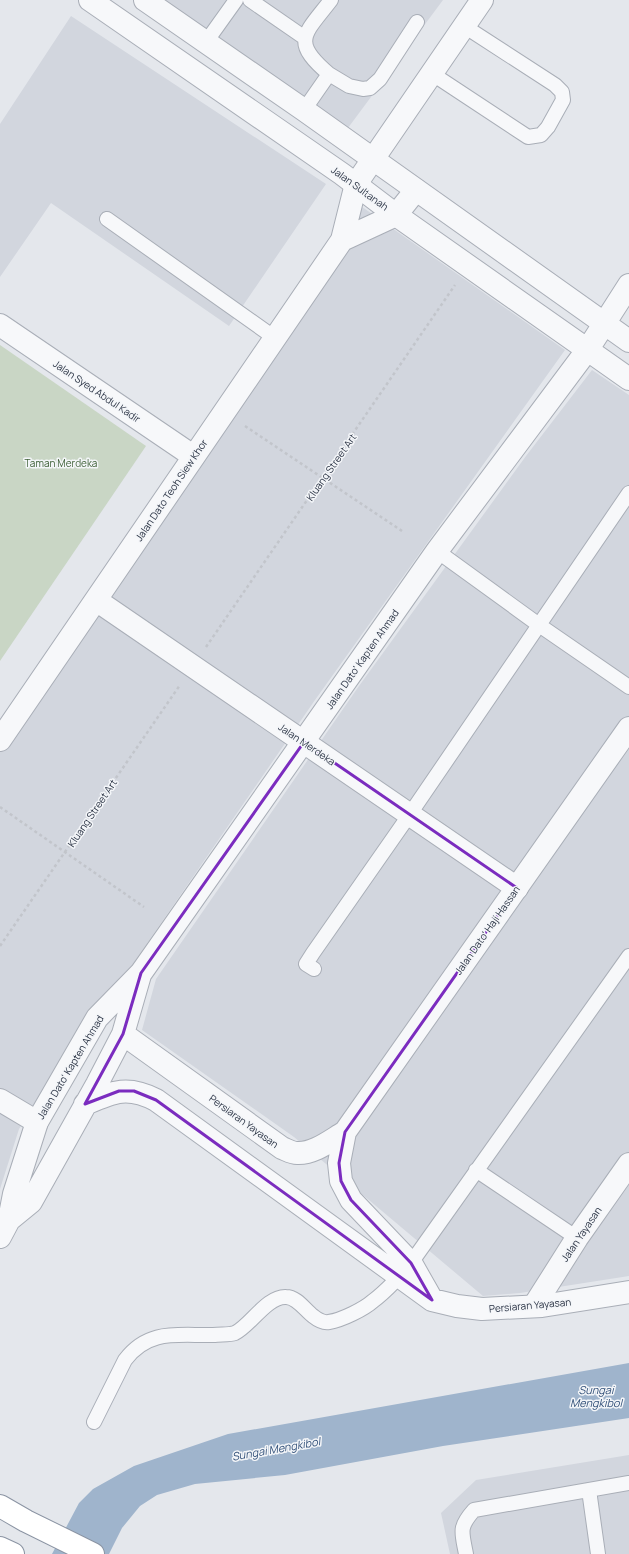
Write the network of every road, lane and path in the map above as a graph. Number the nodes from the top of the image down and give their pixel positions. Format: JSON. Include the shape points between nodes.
{"nodes":[{"id":1,"x":90,"y":0,"type":"edge"},
{"id":2,"x":145,"y":0,"type":"edge"},
{"id":3,"x":236,"y":0,"type":"edge"},
{"id":4,"x":250,"y":0,"type":"edge"},
{"id":5,"x":331,"y":0,"type":"edge"},
{"id":6,"x":482,"y":0,"type":"edge"},
{"id":7,"x":416,"y":22,"type":"dead end"},
{"id":8,"x":464,"y":26,"type":"junction"},
{"id":9,"x":305,"y":38,"type":"junction"},
{"id":10,"x":206,"y":42,"type":"junction"},
{"id":11,"x":431,"y":73,"type":"junction"},
{"id":12,"x":329,"y":74,"type":"junction"},
{"id":13,"x":304,"y":110,"type":"junction"},
{"id":14,"x":373,"y":160,"type":"junction"},
{"id":15,"x":356,"y":184,"type":"junction"},
{"id":16,"x":416,"y":190,"type":"junction"},
{"id":17,"x":396,"y":214,"type":"junction"},
{"id":18,"x":107,"y":219,"type":"dead end"},
{"id":19,"x":342,"y":240,"type":"junction"},
{"id":20,"x":456,"y":285,"type":"dead end"},
{"id":21,"x":629,"y":285,"type":"edge"},
{"id":22,"x":0,"y":325,"type":"edge"},
{"id":23,"x":604,"y":325,"type":"junction"},
{"id":24,"x":275,"y":338,"type":"junction"},
{"id":25,"x":629,"y":341,"type":"edge"},
{"id":26,"x":588,"y":349,"type":"junction"},
{"id":27,"x":629,"y":378,"type":"edge"},
{"id":28,"x":245,"y":426,"type":"dead end"},
{"id":29,"x":193,"y":456,"type":"junction"},
{"id":30,"x":323,"y":478,"type":"junction"},
{"id":31,"x":629,"y":494,"type":"edge"},
{"id":32,"x":402,"y":531,"type":"dead end"},
{"id":33,"x":437,"y":552,"type":"junction"},
{"id":34,"x":96,"y":600,"type":"junction"},
{"id":35,"x":539,"y":625,"type":"junction"},
{"id":36,"x":205,"y":648,"type":"dead end"},
{"id":37,"x":183,"y":680,"type":"dead end"},
{"id":38,"x":629,"y":687,"type":"edge"},
{"id":39,"x":629,"y":728,"type":"edge"},
{"id":40,"x":0,"y":740,"type":"edge"},
{"id":41,"x":304,"y":742,"type":"junction"},
{"id":42,"x":0,"y":807,"type":"edge"},
{"id":43,"x":410,"y":814,"type":"junction"},
{"id":44,"x":65,"y":852,"type":"junction"},
{"id":45,"x":517,"y":888,"type":"junction"},
{"id":46,"x":144,"y":907,"type":"dead end"},
{"id":47,"x":0,"y":946,"type":"edge"},
{"id":48,"x":629,"y":956,"type":"edge"},
{"id":49,"x":314,"y":969,"type":"dead end"},
{"id":50,"x":141,"y":973,"type":"junction"},
{"id":51,"x":123,"y":1034,"type":"junction"},
{"id":52,"x":0,"y":1100,"type":"edge"},
{"id":53,"x":85,"y":1104,"type":"junction"},
{"id":54,"x":37,"y":1122,"type":"junction"},
{"id":55,"x":345,"y":1132,"type":"junction"},
{"id":56,"x":629,"y":1164,"type":"edge"},
{"id":57,"x":476,"y":1170,"type":"junction"},
{"id":58,"x":4,"y":1228,"type":"edge"},
{"id":59,"x":578,"y":1238,"type":"junction"},
{"id":60,"x":405,"y":1270,"type":"junction"},
{"id":61,"x":629,"y":1292,"type":"edge"},
{"id":62,"x":534,"y":1306,"type":"junction"},
{"id":63,"x":94,"y":1422,"type":"dead end"},
{"id":64,"x":629,"y":1483,"type":"edge"},
{"id":65,"x":589,"y":1490,"type":"junction"},
{"id":66,"x":0,"y":1506,"type":"edge"},
{"id":67,"x":93,"y":1554,"type":"edge"},
{"id":68,"x":466,"y":1554,"type":"edge"},
{"id":69,"x":598,"y":1554,"type":"edge"}],
"edges":[{"from":1,"to":15,"type":"street","name":"Jalan Sultanah"},
{"from":2,"to":10,"type":"street"},
{"from":3,"to":10,"type":"lane"},
{"from":4,"to":9,"type":"lane"},
{"from":5,"to":9,"type":"lane","via":[[305,34]]},
{"from":6,"to":8,"type":"street"},
{"from":7,"to":12,"type":"lane","via":[[380,79],[370,88],[350,86]]},
{"from":8,"to":11,"type":"street"},
{"from":8,"to":11,"type":"lane","via":[[562,92],[563,100],[548,127],[541,135],[528,137]]},
{"from":9,"to":12,"type":"lane","via":[[305,46],[315,62]]},
{"from":10,"to":13,"type":"street"},
{"from":11,"to":14,"type":"street"},
{"from":12,"to":13,"type":"lane"},
{"from":13,"to":14,"type":"street"},
{"from":14,"to":15,"type":"street"},
{"from":14,"to":16,"type":"street"},
{"from":15,"to":17,"type":"street","name":"Jalan Sultanah"},
{"from":15,"to":19,"type":"street"},
{"from":16,"to":17,"type":"street"},
{"from":16,"to":23,"type":"street"},
{"from":17,"to":19,"type":"street"},
{"from":17,"to":26,"type":"street","name":"Jalan Sultanah"},
{"from":18,"to":24,"type":"lane"},
{"from":19,"to":24,"type":"street","name":"Jalan Dato Teoh Siew Khor"},
{"from":20,"to":30,"type":"path","name":"Kluang Street Art"},
{"from":21,"to":23,"type":"street","name":"Jalan Dato' Kapten Ahmad"},
{"from":22,"to":29,"type":"street","name":"Jalan Syed Abdul Kadir"},
{"from":23,"to":25,"type":"street"},
{"from":23,"to":26,"type":"street","name":"Jalan Dato' Kapten Ahmad"},
{"from":24,"to":29,"type":"street","name":"Jalan Dato Teoh Siew Khor"},
{"from":26,"to":27,"type":"street","name":"Jalan Sultanah"},
{"from":26,"to":33,"type":"street","name":"Jalan Dato' Kapten Ahmad"},
{"from":28,"to":30,"type":"path"},
{"from":29,"to":34,"type":"street","name":"Jalan Dato Teoh Siew Khor"},
{"from":30,"to":32,"type":"path"},
{"from":30,"to":36,"type":"path","name":"Kluang Street Art"},
{"from":31,"to":35,"type":"lane"},
{"from":33,"to":35,"type":"lane"},
{"from":33,"to":41,"type":"street","name":"Jalan Dato' Kapten Ahmad"},
{"from":34,"to":40,"type":"street","name":"Jalan Dato Teoh Siew Khor"},
{"from":34,"to":41,"type":"street","name":"Jalan Merdeka"},
{"from":35,"to":38,"type":"lane"},
{"from":35,"to":43,"type":"lane"},
{"from":37,"to":44,"type":"path","name":"Kluang Street Art"},
{"from":39,"to":45,"type":"street","name":"Jalan Dato' Haji Hassan"},
{"from":41,"to":43,"type":"street","name":"Jalan Merdeka"},
{"from":41,"to":50,"type":"street","name":"Jalan Dato' Kapten Ahmad"},
{"from":42,"to":44,"type":"path"},
{"from":43,"to":45,"type":"street","name":"Jalan Merdeka"},
{"from":43,"to":49,"type":"lane","via":[[306,964]]},
{"from":44,"to":46,"type":"path"},
{"from":44,"to":47,"type":"path","name":"Kluang Street Art"},
{"from":45,"to":55,"type":"street","name":"Jalan Dato' Haji Hassan"},
{"from":48,"to":57,"type":"lane"},
{"from":50,"to":51,"type":"street","name":"Jalan Dato' Kapten Ahmad"},
{"from":50,"to":54,"type":"street","name":"Jalan Dato' Kapten Ahmad","via":[[97,1018]]},
{"from":51,"to":53,"type":"street","name":"Jalan Dato' Kapten Ahmad"},
{"from":51,"to":55,"type":"street","name":"Persiaran Yayasan","via":[[282,1148],[296,1153],[307,1152]]},
{"from":52,"to":54,"type":"street"},
{"from":53,"to":58,"type":"street","name":"Jalan Dato' Kapten Ahmad","via":[[31,1202]]},
{"from":53,"to":60,"type":"street","name":"Persiaran Yayasan","via":[[120,1091],[134,1091],[156,1100]]},
{"from":54,"to":58,"type":"street","name":"Jalan Dato' Kapten Ahmad"},
{"from":55,"to":60,"type":"street","name":"Persiaran Yayasan","via":[[339,1163],[341,1181],[351,1200]]},
{"from":56,"to":59,"type":"street","name":"Jalan Yayasan"},
{"from":57,"to":59,"type":"lane"},
{"from":57,"to":60,"type":"lane"},
{"from":59,"to":62,"type":"street","name":"Jalan Yayasan"},
{"from":60,"to":62,"type":"street","name":"Persiaran Yayasan","via":[[432,1300],[482,1309]]},
{"from":60,"to":63,"type":"lane","via":[[373,1302],[354,1313],[329,1322],[321,1321],[293,1299],[277,1298],[236,1333],[169,1335],[146,1342],[125,1360]]},
{"from":61,"to":62,"type":"street","name":"Persiaran Yayasan"},
{"from":64,"to":65,"type":"lane"},
{"from":65,"to":68,"type":"lane","via":[[474,1510],[461,1530]]},
{"from":65,"to":69,"type":"lane"},
{"from":66,"to":67,"type":"highway"}]}
